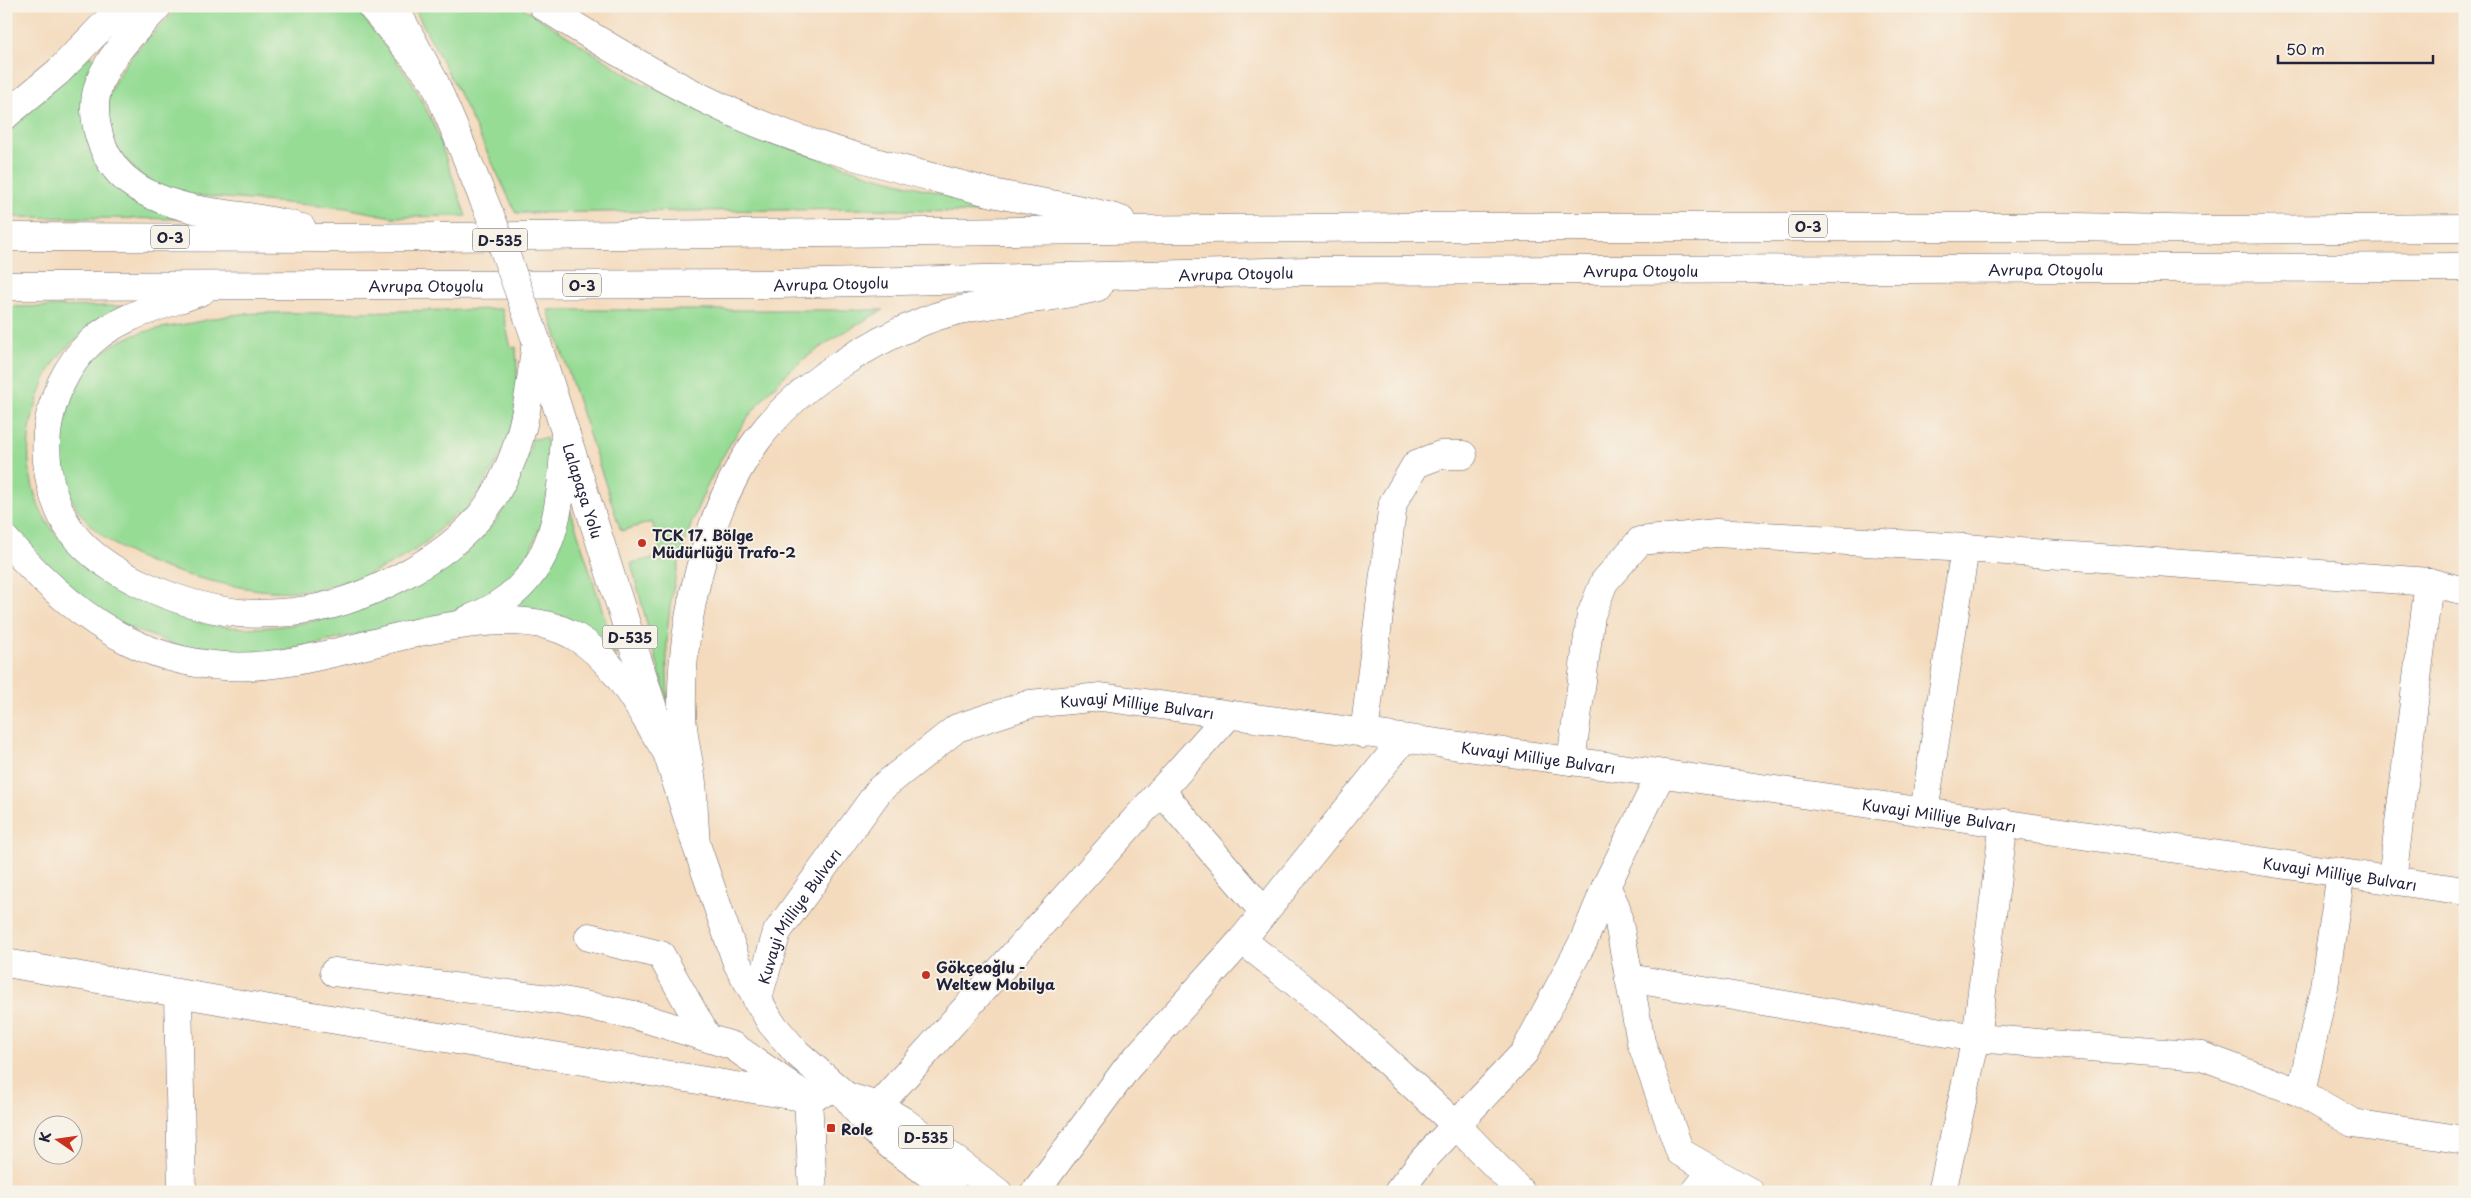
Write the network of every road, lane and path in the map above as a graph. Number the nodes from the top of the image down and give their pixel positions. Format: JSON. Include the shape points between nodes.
{"nodes":[{"id":1,"x":122,"y":6,"type":"edge"},
{"id":2,"x":158,"y":6,"type":"edge"},
{"id":3,"x":371,"y":6,"type":"edge"},
{"id":4,"x":394,"y":6,"type":"edge"},
{"id":5,"x":543,"y":6,"type":"edge"},
{"id":6,"x":434,"y":81,"type":"junction"},
{"id":7,"x":6,"y":115,"type":"edge"},
{"id":8,"x":2465,"y":228,"type":"edge"},
{"id":9,"x":1151,"y":229,"type":"junction"},
{"id":10,"x":6,"y":236,"type":"edge"},
{"id":11,"x":334,"y":238,"type":"junction"},
{"id":12,"x":2465,"y":267,"type":"edge"},
{"id":13,"x":1157,"y":274,"type":"junction"},
{"id":14,"x":216,"y":285,"type":"junction"},
{"id":15,"x":6,"y":286,"type":"edge"},
{"id":16,"x":536,"y":340,"type":"junction"},
{"id":17,"x":565,"y":431,"type":"junction"},
{"id":18,"x":1463,"y":455,"type":"dead end"},
{"id":19,"x":6,"y":540,"type":"edge"},
{"id":20,"x":1965,"y":548,"type":"junction"},
{"id":21,"x":2429,"y":582,"type":"junction"},
{"id":22,"x":2465,"y":591,"type":"edge"},
{"id":23,"x":449,"y":626,"type":"junction"},
{"id":24,"x":1229,"y":715,"type":"junction"},
{"id":25,"x":1364,"y":734,"type":"junction"},
{"id":26,"x":1403,"y":740,"type":"junction"},
{"id":27,"x":666,"y":751,"type":"junction"},
{"id":28,"x":1571,"y":762,"type":"junction"},
{"id":29,"x":1661,"y":774,"type":"junction"},
{"id":30,"x":1161,"y":791,"type":"junction"},
{"id":31,"x":1924,"y":812,"type":"junction"},
{"id":32,"x":2004,"y":824,"type":"junction"},
{"id":33,"x":696,"y":844,"type":"junction"},
{"id":34,"x":2341,"y":873,"type":"junction"},
{"id":35,"x":2392,"y":880,"type":"junction"},
{"id":36,"x":1606,"y":886,"type":"junction"},
{"id":37,"x":2465,"y":890,"type":"edge"},
{"id":38,"x":1264,"y":912,"type":"junction"},
{"id":39,"x":589,"y":937,"type":"dead end"},
{"id":40,"x":1242,"y":940,"type":"junction"},
{"id":41,"x":6,"y":963,"type":"edge"},
{"id":42,"x":334,"y":972,"type":"dead end"},
{"id":43,"x":1629,"y":978,"type":"junction"},
{"id":44,"x":178,"y":994,"type":"junction"},
{"id":45,"x":757,"y":1001,"type":"junction"},
{"id":46,"x":707,"y":1038,"type":"junction"},
{"id":47,"x":1976,"y":1038,"type":"junction"},
{"id":48,"x":841,"y":1092,"type":"junction"},
{"id":49,"x":2301,"y":1093,"type":"junction"},
{"id":50,"x":808,"y":1098,"type":"junction"},
{"id":51,"x":878,"y":1106,"type":"junction"},
{"id":52,"x":1456,"y":1125,"type":"junction"},
{"id":53,"x":2465,"y":1140,"type":"edge"},
{"id":54,"x":1704,"y":1182,"type":"edge"},
{"id":55,"x":182,"y":1192,"type":"edge"},
{"id":56,"x":812,"y":1192,"type":"edge"},
{"id":57,"x":953,"y":1192,"type":"edge"},
{"id":58,"x":998,"y":1192,"type":"edge"},
{"id":59,"x":1035,"y":1192,"type":"edge"},
{"id":60,"x":1398,"y":1192,"type":"edge"},
{"id":61,"x":1521,"y":1192,"type":"edge"},
{"id":62,"x":1750,"y":1192,"type":"edge"},
{"id":63,"x":1942,"y":1192,"type":"edge"}],
"edges":[{"from":1,"to":7,"type":"main road","via":[[58,72]]},
{"from":2,"to":11,"type":"main road","via":[[119,48],[100,82],[96,100],[99,136],[115,167],[147,193],[169,201],[193,208],[278,220]]},
{"from":3,"to":6,"type":"main road"},
{"from":4,"to":6,"type":"main road","number":"D-535"},
{"from":5,"to":9,"type":"main road","via":[[664,78],[722,108],[784,133],[998,195],[1111,216]]},
{"from":6,"to":16,"type":"main road","name":"Lalapaşa Yolu","number":"D-535","bridge":true,"via":[[503,247]]},
{"from":8,"to":9,"type":"main road","number":"O-3","via":[[2215,230],[2066,226],[1725,226]]},
{"from":9,"to":11,"type":"main road","number":"O-3"},
{"from":10,"to":11,"type":"main road","number":"O-3"},
{"from":12,"to":13,"type":"main road","name":"Avrupa Otoyolu","number":"O-3","via":[[1919,267]]},
{"from":13,"to":14,"type":"main road","name":"Avrupa Otoyolu","number":"O-3","via":[[779,284]]},
{"from":13,"to":33,"type":"main road","via":[[1074,294],[959,310],[924,321],[845,360],[794,402],[758,439],[736,475],[717,518],[704,556],[687,631],[682,712]]},
{"from":14,"to":15,"type":"main road","name":"Avrupa Otoyolu","number":"O-3"},
{"from":14,"to":16,"type":"main road","via":[[143,313],[92,340],[74,361],[60,386],[49,416],[46,445],[54,496],[72,533],[89,549],[139,583],[166,596],[240,613],[296,611],[335,604],[410,572],[464,534],[486,508],[518,450],[526,420]]},
{"from":16,"to":17,"type":"main road","name":"Lalapaşa Yolu","number":"D-535"},
{"from":17,"to":23,"type":"main road","via":[[563,471],[553,532],[538,567],[507,597],[483,614]]},
{"from":17,"to":27,"type":"main road","name":"Lalapaşa Yolu","number":"D-535"},
{"from":18,"to":25,"type":"main road","via":[[1440,455],[1416,464],[1393,503]]},
{"from":19,"to":23,"type":"main road","via":[[45,583],[108,631],[155,653],[201,665],[244,667],[284,663]]},
{"from":20,"to":21,"type":"main road"},
{"from":20,"to":28,"type":"main road","via":[[1716,533],[1640,541],[1604,582],[1591,614]]},
{"from":20,"to":31,"type":"main road"},
{"from":21,"to":22,"type":"main road"},
{"from":21,"to":35,"type":"main road"},
{"from":23,"to":27,"type":"main road","via":[[516,621],[556,628],[576,636],[608,665]]},
{"from":24,"to":25,"type":"main road","name":"Kuvayi Milliye Bulvarı"},
{"from":24,"to":30,"type":"main road"},
{"from":24,"to":45,"type":"main road","name":"Kuvayi Milliye Bulvarı","via":[[1101,697],[1030,704],[957,728],[880,789],[777,932]]},
{"from":25,"to":26,"type":"main road","name":"Kuvayi Milliye Bulvarı"},
{"from":26,"to":28,"type":"main road","name":"Kuvayi Milliye Bulvarı"},
{"from":26,"to":38,"type":"main road"},
{"from":27,"to":33,"type":"main road","name":"Lalapaşa Yolu","number":"D-535"},
{"from":28,"to":29,"type":"main road","name":"Kuvayi Milliye Bulvarı"},
{"from":29,"to":31,"type":"main road","name":"Kuvayi Milliye Bulvarı"},
{"from":29,"to":36,"type":"main road"},
{"from":30,"to":38,"type":"main road"},
{"from":30,"to":51,"type":"main road"},
{"from":31,"to":32,"type":"main road","name":"Kuvayi Milliye Bulvarı"},
{"from":32,"to":34,"type":"main road","name":"Kuvayi Milliye Bulvarı"},
{"from":32,"to":47,"type":"main road"},
{"from":33,"to":45,"type":"main road","number":"D-535","via":[[737,963]]},
{"from":34,"to":35,"type":"main road","name":"Kuvayi Milliye Bulvarı"},
{"from":34,"to":49,"type":"main road","via":[[2324,987]]},
{"from":35,"to":37,"type":"main road","name":"Kuvayi Milliye Bulvarı"},
{"from":36,"to":43,"type":"main road","via":[[1616,907]]},
{"from":36,"to":52,"type":"main road","via":[[1584,940],[1524,1053]]},
{"from":38,"to":40,"type":"main road"},
{"from":39,"to":46,"type":"main road","via":[[661,955]]},
{"from":40,"to":52,"type":"main road","via":[[1340,1018]]},
{"from":40,"to":59,"type":"main road","via":[[1127,1068]]},
{"from":41,"to":44,"type":"main road"},
{"from":42,"to":46,"type":"main road","via":[[558,1000],[634,1015]]},
{"from":43,"to":47,"type":"main road"},
{"from":43,"to":54,"type":"main road","via":[[1642,1042],[1680,1152]]},
{"from":44,"to":50,"type":"main road"},
{"from":44,"to":55,"type":"main road"},
{"from":45,"to":48,"type":"main road","number":"D-535","via":[[797,1053]]},
{"from":46,"to":50,"type":"main road","via":[[733,1046]]},
{"from":47,"to":49,"type":"main road","via":[[2202,1056]]},
{"from":47,"to":63,"type":"main road"},
{"from":48,"to":50,"type":"main road"},
{"from":48,"to":51,"type":"main road","number":"D-535"},
{"from":48,"to":57,"type":"main road","number":"D-535","via":[[868,1125],[891,1146]]},
{"from":49,"to":53,"type":"main road","via":[[2353,1123]]},
{"from":50,"to":56,"type":"main road"},
{"from":51,"to":58,"type":"main road","number":"D-535","via":[[902,1120]]},
{"from":52,"to":60,"type":"main road"},
{"from":52,"to":61,"type":"main road"},
{"from":54,"to":62,"type":"main road"}]}
